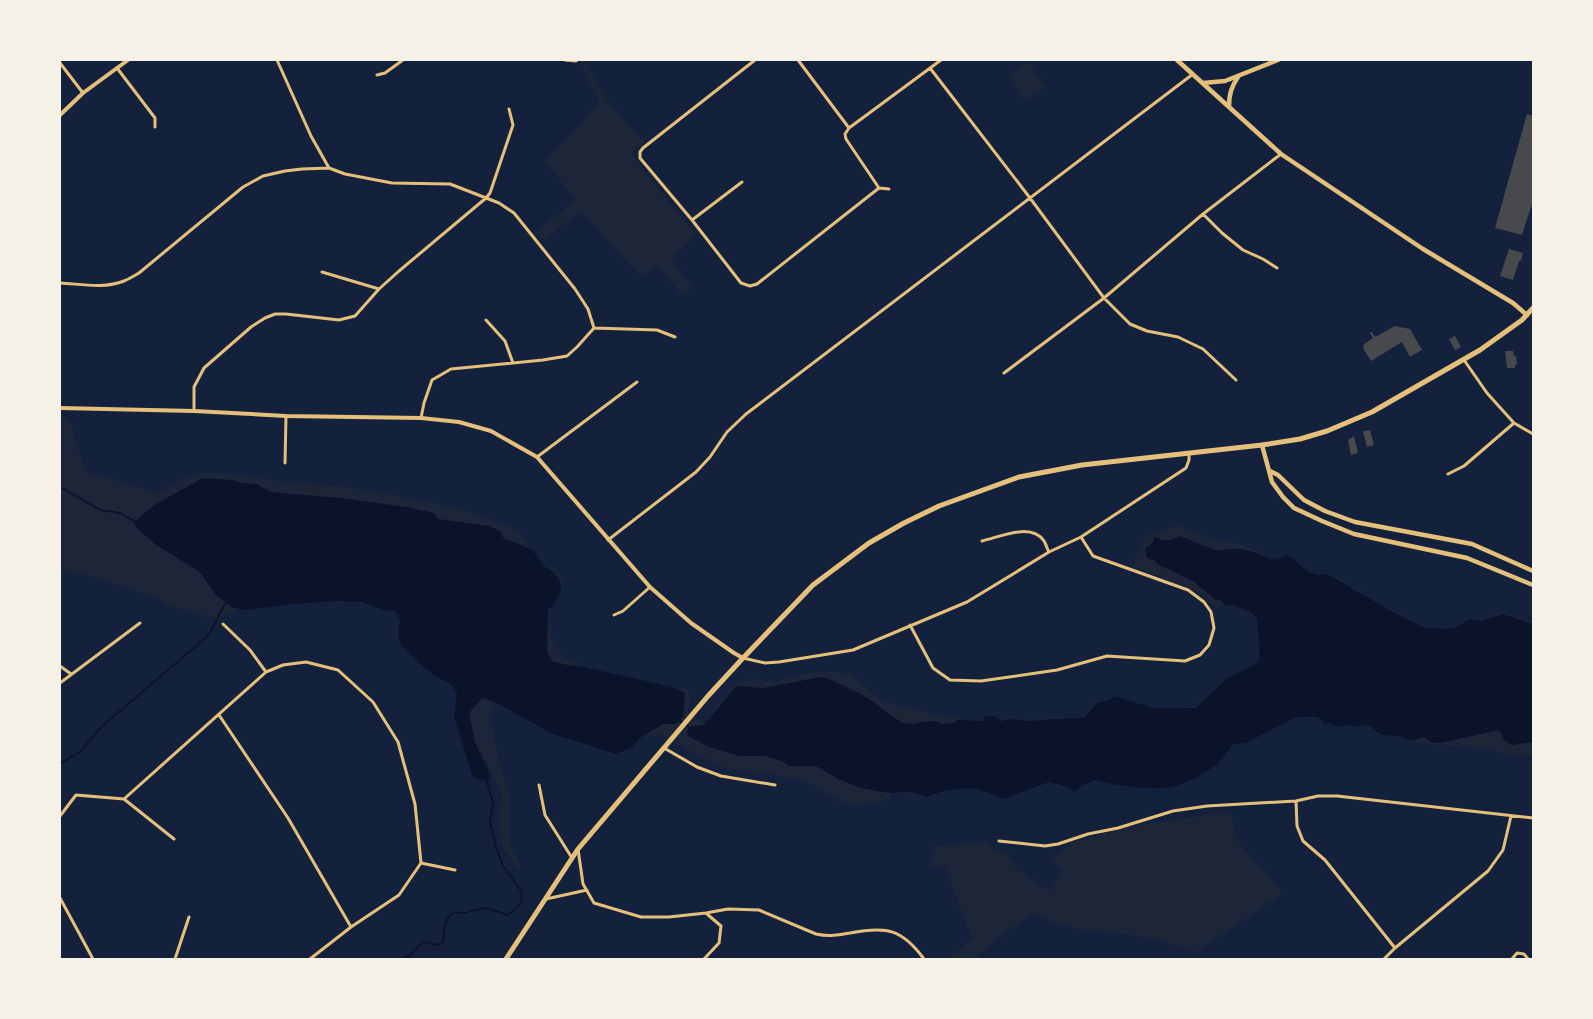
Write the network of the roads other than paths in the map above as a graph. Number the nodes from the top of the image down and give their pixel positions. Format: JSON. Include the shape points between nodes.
{"nodes":[{"id":1,"x":128,"y":60,"type":"edge"},
{"id":2,"x":277,"y":60,"type":"edge"},
{"id":3,"x":404,"y":60,"type":"edge"},
{"id":4,"x":565,"y":60,"type":"edge"},
{"id":5,"x":755,"y":60,"type":"edge"},
{"id":6,"x":798,"y":60,"type":"edge"},
{"id":7,"x":940,"y":60,"type":"edge"},
{"id":8,"x":1178,"y":60,"type":"edge"},
{"id":9,"x":1278,"y":60,"type":"edge"},
{"id":10,"x":577,"y":61,"type":"edge"},
{"id":11,"x":60,"y":63,"type":"edge"},
{"id":12,"x":117,"y":68,"type":"junction"},
{"id":13,"x":930,"y":68,"type":"junction"},
{"id":14,"x":1193,"y":74,"type":"junction"},
{"id":15,"x":378,"y":75,"type":"dead end"},
{"id":16,"x":1238,"y":76,"type":"junction"},
{"id":17,"x":1203,"y":83,"type":"junction"},
{"id":18,"x":83,"y":93,"type":"junction"},
{"id":19,"x":1229,"y":107,"type":"junction"},
{"id":20,"x":509,"y":109,"type":"dead end"},
{"id":21,"x":60,"y":115,"type":"edge"},
{"id":22,"x":155,"y":127,"type":"dead end"},
{"id":23,"x":849,"y":128,"type":"junction"},
{"id":24,"x":1280,"y":154,"type":"junction"},
{"id":25,"x":329,"y":168,"type":"junction"},
{"id":26,"x":742,"y":182,"type":"dead end"},
{"id":27,"x":878,"y":188,"type":"junction"},
{"id":28,"x":889,"y":189,"type":"dead end"},
{"id":29,"x":486,"y":198,"type":"junction"},
{"id":30,"x":1030,"y":198,"type":"junction"},
{"id":31,"x":1203,"y":214,"type":"junction"},
{"id":32,"x":692,"y":220,"type":"junction"},
{"id":33,"x":1277,"y":268,"type":"dead end"},
{"id":34,"x":322,"y":272,"type":"dead end"},
{"id":35,"x":60,"y":283,"type":"edge"},
{"id":36,"x":379,"y":290,"type":"junction"},
{"id":37,"x":1104,"y":298,"type":"junction"},
{"id":38,"x":1533,"y":308,"type":"edge"},
{"id":39,"x":1527,"y":315,"type":"junction"},
{"id":40,"x":486,"y":320,"type":"dead end"},
{"id":41,"x":594,"y":328,"type":"junction"},
{"id":42,"x":675,"y":337,"type":"dead end"},
{"id":43,"x":1464,"y":359,"type":"junction"},
{"id":44,"x":513,"y":363,"type":"junction"},
{"id":45,"x":1004,"y":373,"type":"dead end"},
{"id":46,"x":1236,"y":380,"type":"dead end"},
{"id":47,"x":637,"y":382,"type":"dead end"},
{"id":48,"x":60,"y":408,"type":"edge"},
{"id":49,"x":194,"y":411,"type":"junction"},
{"id":50,"x":286,"y":416,"type":"junction"},
{"id":51,"x":421,"y":418,"type":"junction"},
{"id":52,"x":1514,"y":423,"type":"junction"},
{"id":53,"x":1533,"y":434,"type":"edge"},
{"id":54,"x":1262,"y":445,"type":"junction"},
{"id":55,"x":1189,"y":453,"type":"junction"},
{"id":56,"x":537,"y":457,"type":"junction"},
{"id":57,"x":285,"y":463,"type":"dead end"},
{"id":58,"x":1270,"y":471,"type":"junction"},
{"id":59,"x":1448,"y":474,"type":"dead end"},
{"id":60,"x":1081,"y":537,"type":"junction"},
{"id":61,"x":608,"y":540,"type":"junction"},
{"id":62,"x":982,"y":541,"type":"dead end"},
{"id":63,"x":1049,"y":552,"type":"junction"},
{"id":64,"x":1533,"y":571,"type":"edge"},
{"id":65,"x":1533,"y":585,"type":"edge"},
{"id":66,"x":650,"y":587,"type":"junction"},
{"id":67,"x":614,"y":615,"type":"dead end"},
{"id":68,"x":140,"y":624,"type":"dead end"},
{"id":69,"x":223,"y":624,"type":"dead end"},
{"id":70,"x":910,"y":625,"type":"junction"},
{"id":71,"x":743,"y":658,"type":"junction"},
{"id":72,"x":60,"y":666,"type":"edge"},
{"id":73,"x":266,"y":672,"type":"junction"},
{"id":74,"x":72,"y":674,"type":"junction"},
{"id":75,"x":60,"y":683,"type":"edge"},
{"id":76,"x":219,"y":715,"type":"junction"},
{"id":77,"x":664,"y":748,"type":"junction"},
{"id":78,"x":539,"y":785,"type":"dead end"},
{"id":79,"x":775,"y":785,"type":"dead end"},
{"id":80,"x":124,"y":799,"type":"junction"},
{"id":81,"x":1296,"y":801,"type":"junction"},
{"id":82,"x":60,"y":816,"type":"edge"},
{"id":83,"x":1511,"y":816,"type":"junction"},
{"id":84,"x":1533,"y":818,"type":"edge"},
{"id":85,"x":174,"y":839,"type":"dead end"},
{"id":86,"x":999,"y":841,"type":"dead end"},
{"id":87,"x":578,"y":848,"type":"junction"},
{"id":88,"x":572,"y":858,"type":"junction"},
{"id":89,"x":421,"y":863,"type":"junction"},
{"id":90,"x":455,"y":870,"type":"dead end"},
{"id":91,"x":587,"y":890,"type":"junction"},
{"id":92,"x":60,"y":898,"type":"edge"},
{"id":93,"x":545,"y":899,"type":"junction"},
{"id":94,"x":706,"y":913,"type":"junction"},
{"id":95,"x":189,"y":917,"type":"dead end"},
{"id":96,"x":351,"y":927,"type":"junction"},
{"id":97,"x":1395,"y":948,"type":"junction"},
{"id":98,"x":93,"y":959,"type":"edge"},
{"id":99,"x":175,"y":959,"type":"edge"},
{"id":100,"x":310,"y":959,"type":"edge"},
{"id":101,"x":506,"y":959,"type":"edge"},
{"id":102,"x":704,"y":959,"type":"edge"},
{"id":103,"x":924,"y":959,"type":"edge"},
{"id":104,"x":1384,"y":959,"type":"edge"},
{"id":105,"x":1512,"y":959,"type":"edge"},
{"id":106,"x":1528,"y":959,"type":"edge"}],
"edges":[{"from":1,"to":12,"type":"street"},
{"from":2,"to":25,"type":"street"},
{"from":3,"to":15,"type":"street"},
{"from":4,"to":10,"type":"street"},
{"from":5,"to":32,"type":"street","via":[[640,152],[640,158]]},
{"from":6,"to":23,"type":"street"},
{"from":7,"to":13,"type":"street"},
{"from":8,"to":14,"type":"main road"},
{"from":9,"to":16,"type":"main road"},
{"from":11,"to":18,"type":"street"},
{"from":12,"to":18,"type":"street"},
{"from":12,"to":22,"type":"street","via":[[155,118]]},
{"from":13,"to":23,"type":"street"},
{"from":13,"to":30,"type":"street"},
{"from":14,"to":17,"type":"main road"},
{"from":14,"to":30,"type":"street"},
{"from":16,"to":17,"type":"main road"},
{"from":16,"to":19,"type":"main road","via":[[1229,94]]},
{"from":17,"to":19,"type":"main road"},
{"from":18,"to":21,"type":"street"},
{"from":19,"to":24,"type":"main road"},
{"from":20,"to":29,"type":"street","via":[[513,125]]},
{"from":23,"to":27,"type":"street","via":[[846,139]]},
{"from":24,"to":31,"type":"street"},
{"from":24,"to":39,"type":"main road"},
{"from":25,"to":29,"type":"street","via":[[392,184],[450,184]]},
{"from":25,"to":35,"type":"street","via":[[263,176],[243,187],[125,281],[107,285]]},
{"from":26,"to":32,"type":"street"},
{"from":27,"to":28,"type":"street"},
{"from":27,"to":32,"type":"street","via":[[757,284],[750,286],[741,283]]},
{"from":29,"to":36,"type":"street"},
{"from":29,"to":41,"type":"street","via":[[514,213],[575,289],[588,309]]},
{"from":30,"to":37,"type":"street"},
{"from":30,"to":61,"type":"street","via":[[746,414],[727,432],[696,472]]},
{"from":31,"to":33,"type":"street","via":[[1243,250]]},
{"from":31,"to":37,"type":"street"},
{"from":34,"to":36,"type":"street"},
{"from":36,"to":49,"type":"street","via":[[355,316],[339,320],[281,314],[265,318],[204,368],[194,387]]},
{"from":37,"to":45,"type":"street"},
{"from":37,"to":46,"type":"street","via":[[1130,324],[1146,331],[1178,337],[1203,349]]},
{"from":38,"to":39,"type":"main road"},
{"from":39,"to":43,"type":"main road"},
{"from":40,"to":44,"type":"street","via":[[505,341]]},
{"from":41,"to":42,"type":"street","via":[[657,330]]},
{"from":41,"to":44,"type":"street","via":[[567,356]]},
{"from":43,"to":52,"type":"street","via":[[1487,393]]},
{"from":43,"to":54,"type":"main road","via":[[1372,412],[1337,427],[1300,439]]},
{"from":44,"to":51,"type":"street","via":[[451,369],[432,380]]},
{"from":47,"to":56,"type":"street"},
{"from":48,"to":49,"type":"street"},
{"from":49,"to":50,"type":"street"},
{"from":50,"to":51,"type":"street"},
{"from":50,"to":57,"type":"street"},
{"from":51,"to":56,"type":"street","via":[[459,422],[491,431]]},
{"from":52,"to":53,"type":"street"},
{"from":52,"to":59,"type":"street","via":[[1464,466]]},
{"from":54,"to":55,"type":"main road"},
{"from":54,"to":58,"type":"main road"},
{"from":55,"to":60,"type":"street","via":[[1186,468]]},
{"from":55,"to":71,"type":"main road","via":[[1048,471],[1020,477],[939,506],[869,543],[813,585]]},
{"from":56,"to":61,"type":"street"},
{"from":58,"to":64,"type":"main road","via":[[1304,500],[1325,511],[1356,522],[1472,544]]},
{"from":58,"to":65,"type":"main road","via":[[1272,482],[1294,508],[1322,521],[1354,534],[1468,558]]},
{"from":60,"to":63,"type":"street"},
{"from":60,"to":70,"type":"street","via":[[1093,556],[1188,590],[1204,602],[1211,612],[1214,628],[1200,655],[1185,661],[1107,656],[1057,670],[981,680],[950,680],[933,668]]},
{"from":61,"to":66,"type":"street"},
{"from":62,"to":63,"type":"street","via":[[1016,532],[1033,532],[1044,540]]},
{"from":63,"to":70,"type":"street","via":[[975,598]]},
{"from":66,"to":67,"type":"street"},
{"from":66,"to":71,"type":"street","via":[[690,624]]},
{"from":68,"to":74,"type":"street"},
{"from":69,"to":73,"type":"street","via":[[250,650]]},
{"from":70,"to":71,"type":"street","via":[[843,652],[765,663]]},
{"from":71,"to":77,"type":"main road"},
{"from":72,"to":74,"type":"street"},
{"from":73,"to":76,"type":"street"},
{"from":73,"to":89,"type":"street","via":[[306,662],[338,670],[373,702],[398,742],[415,804]]},
{"from":74,"to":75,"type":"street"},
{"from":76,"to":80,"type":"street"},
{"from":76,"to":96,"type":"street","via":[[288,818]]},
{"from":77,"to":79,"type":"street","via":[[697,767],[722,776]]},
{"from":77,"to":87,"type":"main road"},
{"from":78,"to":88,"type":"street","via":[[545,816]]},
{"from":80,"to":82,"type":"street","via":[[76,796]]},
{"from":80,"to":85,"type":"street"},
{"from":81,"to":83,"type":"street","via":[[1338,796]]},
{"from":81,"to":86,"type":"street","via":[[1173,811],[1045,846]]},
{"from":81,"to":97,"type":"street","via":[[1297,826],[1302,841],[1325,860]]},
{"from":83,"to":84,"type":"street"},
{"from":83,"to":97,"type":"street","via":[[1503,850],[1488,871]]},
{"from":87,"to":88,"type":"main road"},
{"from":87,"to":91,"type":"street","via":[[583,884]]},
{"from":88,"to":93,"type":"main road"},
{"from":89,"to":90,"type":"street"},
{"from":89,"to":96,"type":"street","via":[[399,895]]},
{"from":91,"to":93,"type":"street"},
{"from":91,"to":94,"type":"street","via":[[594,903],[641,917]]},
{"from":92,"to":98,"type":"street"},
{"from":93,"to":101,"type":"main road"},
{"from":94,"to":102,"type":"street","via":[[721,926],[719,943]]},
{"from":94,"to":103,"type":"street","via":[[728,909],[759,910],[826,936],[889,931],[906,938]]},
{"from":95,"to":99,"type":"street"},
{"from":96,"to":100,"type":"street"},
{"from":97,"to":104,"type":"street"},
{"from":105,"to":106,"type":"street","via":[[1517,953]]}]}
